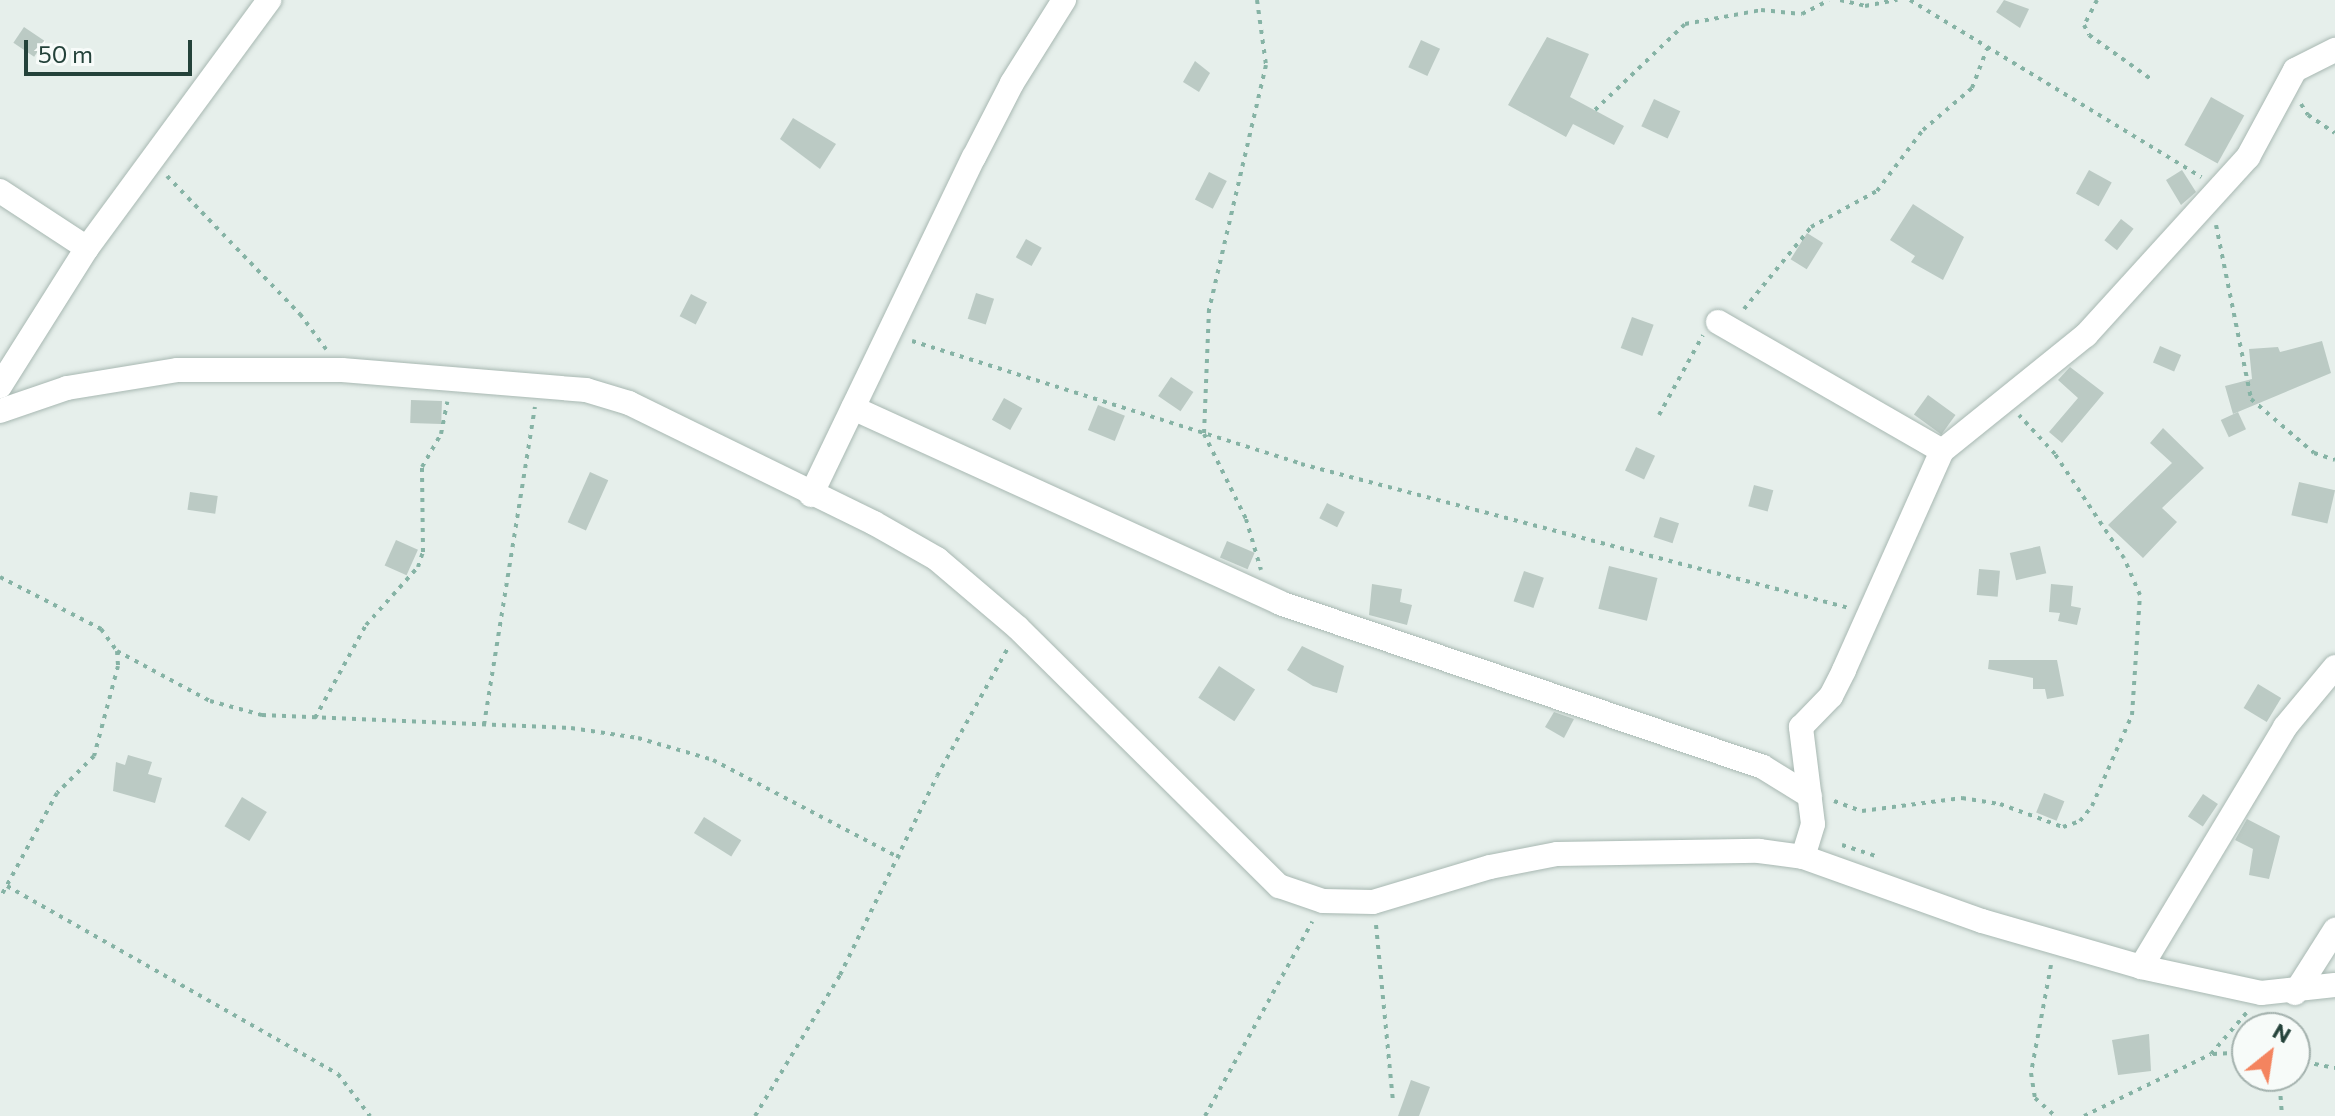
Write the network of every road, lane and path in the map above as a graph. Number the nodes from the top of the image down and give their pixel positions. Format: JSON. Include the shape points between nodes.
{"nodes":[{"id":1,"x":269,"y":0,"type":"edge"},
{"id":2,"x":1064,"y":0,"type":"edge"},
{"id":3,"x":1257,"y":0,"type":"edge"},
{"id":4,"x":1829,"y":0,"type":"edge"},
{"id":5,"x":1840,"y":0,"type":"edge"},
{"id":6,"x":1897,"y":0,"type":"edge"},
{"id":7,"x":1910,"y":0,"type":"edge"},
{"id":8,"x":2097,"y":0,"type":"edge"},
{"id":9,"x":1987,"y":49,"type":"junction"},
{"id":10,"x":2335,"y":50,"type":"edge"},
{"id":11,"x":2151,"y":79,"type":"dead end"},
{"id":12,"x":2289,"y":82,"type":"junction"},
{"id":13,"x":1595,"y":110,"type":"dead end"},
{"id":14,"x":2335,"y":133,"type":"edge"},
{"id":15,"x":149,"y":162,"type":"junction"},
{"id":16,"x":0,"y":191,"type":"edge"},
{"id":17,"x":2214,"y":194,"type":"junction"},
{"id":18,"x":87,"y":248,"type":"junction"},
{"id":19,"x":1718,"y":322,"type":"junction"},
{"id":20,"x":887,"y":331,"type":"junction"},
{"id":21,"x":342,"y":370,"type":"junction"},
{"id":22,"x":449,"y":377,"type":"junction"},
{"id":23,"x":539,"y":384,"type":"junction"},
{"id":24,"x":0,"y":386,"type":"edge"},
{"id":25,"x":2003,"y":399,"type":"junction"},
{"id":26,"x":853,"y":408,"type":"junction"},
{"id":27,"x":0,"y":411,"type":"edge"},
{"id":28,"x":1659,"y":415,"type":"dead end"},
{"id":29,"x":1204,"y":434,"type":"junction"},
{"id":30,"x":1942,"y":451,"type":"junction"},
{"id":31,"x":2335,"y":460,"type":"edge"},
{"id":32,"x":811,"y":495,"type":"junction"},
{"id":33,"x":0,"y":577,"type":"edge"},
{"id":34,"x":1280,"y":603,"type":"junction"},
{"id":35,"x":1867,"y":613,"type":"junction"},
{"id":36,"x":1018,"y":628,"type":"junction"},
{"id":37,"x":117,"y":651,"type":"junction"},
{"id":38,"x":2335,"y":667,"type":"edge"},
{"id":39,"x":315,"y":718,"type":"junction"},
{"id":40,"x":484,"y":725,"type":"junction"},
{"id":41,"x":1809,"y":791,"type":"junction"},
{"id":42,"x":1805,"y":851,"type":"junction"},
{"id":43,"x":900,"y":858,"type":"junction"},
{"id":44,"x":1884,"y":859,"type":"dead end"},
{"id":45,"x":7,"y":886,"type":"junction"},
{"id":46,"x":0,"y":898,"type":"edge"},
{"id":47,"x":1323,"y":901,"type":"junction"},
{"id":48,"x":1373,"y":902,"type":"junction"},
{"id":49,"x":2335,"y":930,"type":"edge"},
{"id":50,"x":2055,"y":939,"type":"junction"},
{"id":51,"x":2141,"y":967,"type":"junction"},
{"id":52,"x":2335,"y":985,"type":"edge"},
{"id":53,"x":2261,"y":993,"type":"junction"},
{"id":54,"x":2295,"y":993,"type":"junction"},
{"id":55,"x":2231,"y":1053,"type":"edge"},
{"id":56,"x":2211,"y":1054,"type":"junction"},
{"id":57,"x":2311,"y":1063,"type":"edge"},
{"id":58,"x":2335,"y":1068,"type":"edge"},
{"id":59,"x":2280,"y":1092,"type":"edge"},
{"id":60,"x":1393,"y":1103,"type":"dead end"},
{"id":61,"x":370,"y":1116,"type":"edge"},
{"id":62,"x":755,"y":1116,"type":"edge"},
{"id":63,"x":1205,"y":1116,"type":"edge"},
{"id":64,"x":2055,"y":1116,"type":"edge"},
{"id":65,"x":2084,"y":1116,"type":"edge"},
{"id":66,"x":2282,"y":1116,"type":"edge"}],
"edges":[{"from":1,"to":15,"type":"street"},
{"from":2,"to":20,"type":"street","via":[[1012,83]]},
{"from":3,"to":29,"type":"path","via":[[1266,65],[1209,309]]},
{"from":4,"to":13,"type":"path","via":[[1802,14],[1761,10],[1685,24]]},
{"from":5,"to":6,"type":"path","via":[[1865,6]]},
{"from":7,"to":9,"type":"path"},
{"from":8,"to":11,"type":"path","via":[[2084,25],[2089,35]]},
{"from":9,"to":17,"type":"path","via":[[2199,175]]},
{"from":9,"to":19,"type":"path","via":[[1972,88],[1923,130],[1877,191],[1811,227],[1755,300]]},
{"from":10,"to":12,"type":"street","via":[[2307,60]]},
{"from":12,"to":14,"type":"path","via":[[2308,115]]},
{"from":12,"to":17,"type":"street","via":[[2248,157]]},
{"from":15,"to":18,"type":"street"},
{"from":15,"to":21,"type":"path","via":[[189,194],[300,314]]},
{"from":16,"to":18,"type":"street"},
{"from":17,"to":25,"type":"street","via":[[2086,335]]},
{"from":17,"to":31,"type":"path","via":[[2216,233],[2251,399],[2314,453]]},
{"from":18,"to":24,"type":"street"},
{"from":19,"to":28,"type":"path","via":[[1696,342]]},
{"from":19,"to":30,"type":"street"},
{"from":20,"to":26,"type":"street"},
{"from":20,"to":29,"type":"path","via":[[956,359]]},
{"from":21,"to":22,"type":"street"},
{"from":21,"to":27,"type":"street","via":[[177,370],[67,388]]},
{"from":22,"to":23,"type":"street"},
{"from":22,"to":39,"type":"path","via":[[441,434],[422,467],[423,552],[418,567],[366,625]]},
{"from":23,"to":32,"type":"street","via":[[629,403]]},
{"from":23,"to":40,"type":"path"},
{"from":25,"to":30,"type":"street"},
{"from":25,"to":41,"type":"path","via":[[2055,454],[2124,558],[2140,595],[2132,715],[2092,806],[2080,821],[2063,827],[2000,804],[1962,798],[1862,811]]},
{"from":26,"to":32,"type":"street"},
{"from":26,"to":34,"type":"street"},
{"from":29,"to":34,"type":"path","via":[[1246,519],[1262,575]]},
{"from":29,"to":35,"type":"path"},
{"from":30,"to":35,"type":"street"},
{"from":32,"to":36,"type":"street","via":[[937,559]]},
{"from":33,"to":37,"type":"path","via":[[101,629]]},
{"from":34,"to":41,"type":"street","via":[[1763,767]]},
{"from":35,"to":41,"type":"street","via":[[1831,696],[1801,727]]},
{"from":36,"to":43,"type":"path","via":[[937,776]]},
{"from":36,"to":47,"type":"street","via":[[1141,746],[1248,862],[1279,886]]},
{"from":37,"to":39,"type":"path","via":[[232,709]]},
{"from":37,"to":45,"type":"path","via":[[115,686],[100,743],[57,793]]},
{"from":38,"to":51,"type":"street","via":[[2285,727]]},
{"from":39,"to":40,"type":"path"},
{"from":40,"to":43,"type":"path","via":[[571,728],[638,738],[713,760]]},
{"from":41,"to":42,"type":"street","via":[[1813,824]]},
{"from":42,"to":44,"type":"path","via":[[1844,845]]},
{"from":42,"to":48,"type":"street","via":[[1557,854],[1490,867]]},
{"from":42,"to":50,"type":"street","via":[[1982,921]]},
{"from":43,"to":62,"type":"path","via":[[840,975]]},
{"from":45,"to":46,"type":"path"},
{"from":45,"to":61,"type":"path","via":[[338,1074]]},
{"from":47,"to":48,"type":"street"},
{"from":47,"to":63,"type":"path"},
{"from":48,"to":60,"type":"path"},
{"from":49,"to":54,"type":"street"},
{"from":50,"to":51,"type":"street"},
{"from":50,"to":64,"type":"path","via":[[2031,1073],[2035,1098]]},
{"from":51,"to":53,"type":"street"},
{"from":52,"to":54,"type":"street"},
{"from":53,"to":54,"type":"street"},
{"from":53,"to":56,"type":"path"},
{"from":55,"to":56,"type":"path"},
{"from":56,"to":65,"type":"path"},
{"from":57,"to":58,"type":"path"},
{"from":59,"to":66,"type":"path"}]}
